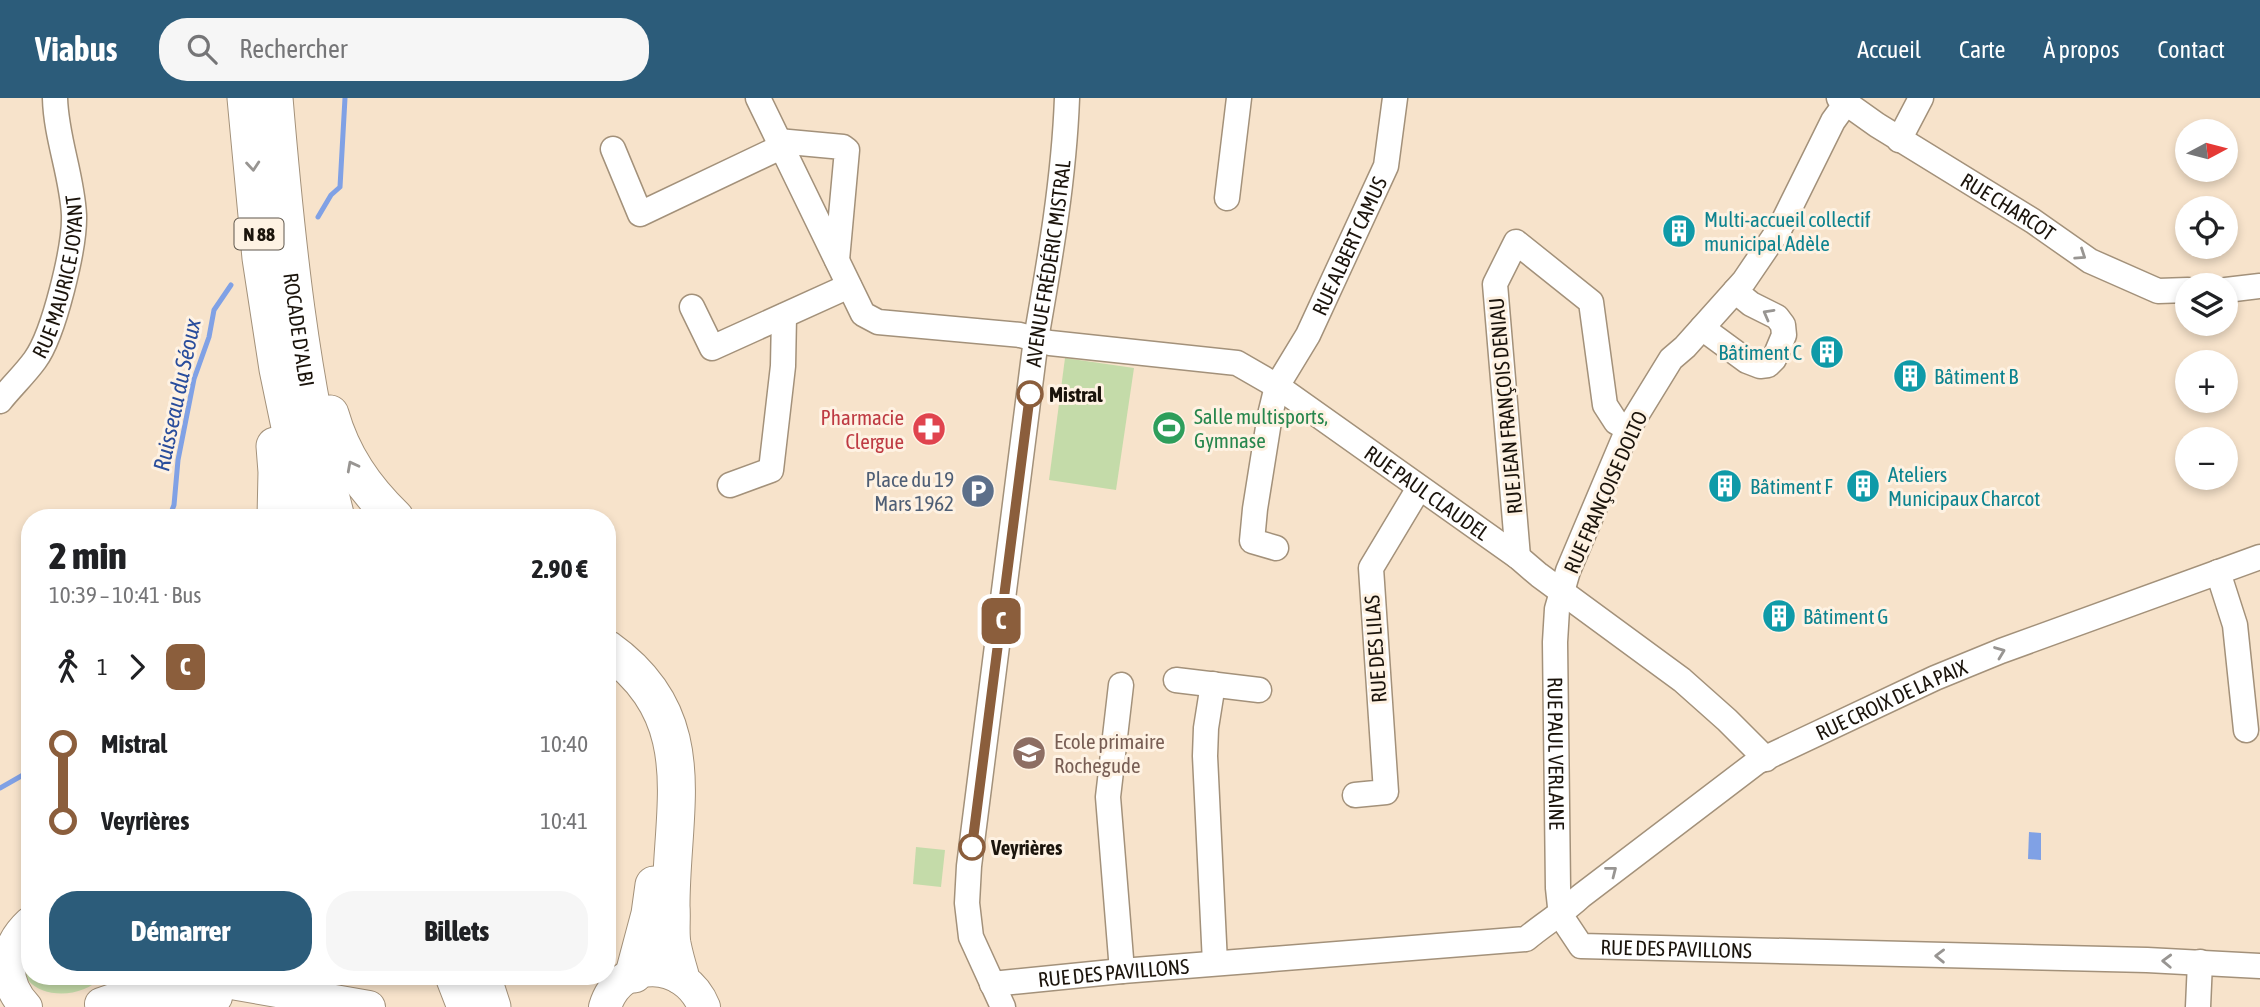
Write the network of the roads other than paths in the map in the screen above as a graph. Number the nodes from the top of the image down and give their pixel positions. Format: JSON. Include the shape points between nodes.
{"nodes":[{"id":1,"x":55,"y":98,"type":"edge"},
{"id":2,"x":246,"y":98,"type":"edge"},
{"id":3,"x":274,"y":98,"type":"edge"},
{"id":4,"x":758,"y":98,"type":"edge"},
{"id":5,"x":1067,"y":98,"type":"edge"},
{"id":6,"x":1239,"y":98,"type":"edge"},
{"id":7,"x":1395,"y":98,"type":"edge"},
{"id":8,"x":1921,"y":98,"type":"edge"},
{"id":9,"x":1842,"y":100,"type":"edge"},
{"id":10,"x":1899,"y":140,"type":"junction"},
{"id":11,"x":780,"y":144,"type":"junction"},
{"id":12,"x":613,"y":149,"type":"dead end"},
{"id":13,"x":1227,"y":198,"type":"dead end"},
{"id":14,"x":837,"y":261,"type":"junction"},
{"id":15,"x":849,"y":286,"type":"junction"},
{"id":16,"x":2260,"y":286,"type":"edge"},
{"id":17,"x":2238,"y":289,"type":"edge"},
{"id":18,"x":2175,"y":290,"type":"edge"},
{"id":19,"x":1735,"y":291,"type":"junction"},
{"id":20,"x":692,"y":307,"type":"dead end"},
{"id":21,"x":784,"y":316,"type":"junction"},
{"id":22,"x":1702,"y":328,"type":"junction"},
{"id":23,"x":1036,"y":339,"type":"junction"},
{"id":24,"x":289,"y":359,"type":"junction"},
{"id":25,"x":1278,"y":386,"type":"junction"},
{"id":26,"x":0,"y":401,"type":"edge"},
{"id":27,"x":1628,"y":429,"type":"junction"},
{"id":28,"x":730,"y":485,"type":"dead end"},
{"id":29,"x":1419,"y":488,"type":"junction"},
{"id":30,"x":276,"y":509,"type":"edge"},
{"id":31,"x":308,"y":509,"type":"edge"},
{"id":32,"x":334,"y":509,"type":"edge"},
{"id":33,"x":387,"y":509,"type":"edge"},
{"id":34,"x":1276,"y":548,"type":"dead end"},
{"id":35,"x":1518,"y":557,"type":"junction"},
{"id":36,"x":2260,"y":557,"type":"edge"},
{"id":37,"x":2218,"y":572,"type":"junction"},
{"id":38,"x":1561,"y":592,"type":"junction"},
{"id":39,"x":616,"y":655,"type":"edge"},
{"id":40,"x":616,"y":677,"type":"edge"},
{"id":41,"x":1176,"y":680,"type":"dead end"},
{"id":42,"x":1213,"y":684,"type":"junction"},
{"id":43,"x":1121,"y":685,"type":"dead end"},
{"id":44,"x":1259,"y":690,"type":"dead end"},
{"id":45,"x":2246,"y":730,"type":"dead end"},
{"id":46,"x":1766,"y":759,"type":"junction"},
{"id":47,"x":1355,"y":795,"type":"dead end"},
{"id":48,"x":1560,"y":916,"type":"junction"},
{"id":49,"x":14,"y":940,"type":"edge"},
{"id":50,"x":2200,"y":962,"type":"junction"},
{"id":51,"x":1215,"y":963,"type":"junction"},
{"id":52,"x":2260,"y":966,"type":"edge"},
{"id":53,"x":1122,"y":971,"type":"junction"},
{"id":54,"x":634,"y":974,"type":"junction"},
{"id":55,"x":680,"y":975,"type":"junction"},
{"id":56,"x":992,"y":984,"type":"junction"},
{"id":57,"x":243,"y":985,"type":"edge"},
{"id":58,"x":469,"y":985,"type":"edge"},
{"id":59,"x":104,"y":996,"type":"edge"},
{"id":60,"x":489,"y":997,"type":"edge"},
{"id":61,"x":15,"y":1001,"type":"edge"},
{"id":62,"x":603,"y":1006,"type":"edge"},
{"id":63,"x":275,"y":1007,"type":"edge"},
{"id":64,"x":369,"y":1007,"type":"edge"},
{"id":65,"x":704,"y":1007,"type":"edge"},
{"id":66,"x":1003,"y":1007,"type":"edge"},
{"id":67,"x":2198,"y":1007,"type":"edge"}],
"edges":[{"from":1,"to":26,"type":"street","name":"RUE MAURICE JOYANT","via":[[55,121],[74,215],[71,247],[58,300],[36,358]]},
{"from":2,"to":24,"type":"highway","name":"ROCADE D'ALBI","number":"N 88","one_way":true,"via":[[261,258]]},
{"from":3,"to":24,"type":"highway","name":"ROCADE D'ALBI","number":"N 88","via":[[285,228]]},
{"from":4,"to":11,"type":"street","name":"RUE PAUL CLAUDEL"},
{"from":5,"to":23,"type":"street","name":"AVENUE FRÉDÉRIC MISTRAL"},
{"from":6,"to":13,"type":"street"},
{"from":7,"to":25,"type":"street","name":"RUE ALBERT CAMUS","via":[[1386,166],[1314,323]]},
{"from":8,"to":10,"type":"street"},
{"from":9,"to":10,"type":"street","name":"RUE CHARCOT"},
{"from":9,"to":19,"type":"street","name":"RUE FRANÇOISE DOLTO","via":[[1780,228]]},
{"from":10,"to":18,"type":"street","name":"RUE CHARCOT","one_way":true,"via":[[2090,261],[2158,291]]},
{"from":11,"to":12,"type":"street","via":[[640,214]]},
{"from":11,"to":14,"type":"street","name":"RUE PAUL CLAUDEL"},
{"from":11,"to":14,"type":"street","via":[[847,150]]},
{"from":14,"to":15,"type":"street","name":"RUE PAUL CLAUDEL"},
{"from":15,"to":21,"type":"street"},
{"from":15,"to":23,"type":"street","name":"RUE PAUL CLAUDEL","via":[[863,314],[878,322]]},
{"from":16,"to":17,"type":"street"},
{"from":19,"to":22,"type":"street","name":"RUE FRANÇOISE DOLTO"},
{"from":22,"to":19,"type":"street","one_way":true,"via":[[1747,361],[1760,366],[1774,359],[1784,335],[1783,325]]},
{"from":20,"to":21,"type":"street","via":[[712,348]]},
{"from":21,"to":28,"type":"street","via":[[771,470]]},
{"from":22,"to":27,"type":"street","name":"RUE FRANÇOISE DOLTO","via":[[1671,359]]},
{"from":23,"to":25,"type":"street","name":"RUE PAUL CLAUDEL","via":[[1237,363]]},
{"from":23,"to":56,"type":"street","name":"AVENUE FRÉDÉRIC MISTRAL","via":[[969,866],[969,928]]},
{"from":24,"to":30,"type":"highway","via":[[270,399]]},
{"from":24,"to":31,"type":"highway","name":"ROCADE D'ALBI","number":"N 88"},
{"from":24,"to":32,"type":"highway","name":"ROCADE D'ALBI","number":"N 88","via":[[315,426]]},
{"from":33,"to":24,"type":"highway","one_way":true,"via":[[355,473],[324,394]]},
{"from":25,"to":29,"type":"street","name":"RUE PAUL CLAUDEL"},
{"from":25,"to":34,"type":"street","name":"RUE ALBERT CAMUS","via":[[1252,541]]},
{"from":27,"to":35,"type":"street","name":"RUE JEAN FRANÇOIS DENIAU","via":[[1616,422],[1605,405],[1591,302],[1516,242],[1495,284]]},
{"from":27,"to":38,"type":"street","name":"RUE FRANÇOISE DOLTO"},
{"from":29,"to":35,"type":"street","name":"RUE PAUL CLAUDEL"},
{"from":29,"to":47,"type":"street","name":"RUE DES LILAS","via":[[1371,568],[1386,792]]},
{"from":35,"to":38,"type":"street","name":"RUE PAUL CLAUDEL"},
{"from":36,"to":37,"type":"street","name":"RUE CROIX DE LA PAIX"},
{"from":37,"to":45,"type":"street","via":[[2235,625]]},
{"from":46,"to":37,"type":"street","name":"RUE CROIX DE LA PAIX","one_way":true,"via":[[2001,651]]},
{"from":38,"to":46,"type":"street","name":"RUE PAUL CLAUDEL","via":[[1682,680]]},
{"from":38,"to":48,"type":"street","name":"RUE PAUL VERLAINE","via":[[1555,642]]},
{"from":39,"to":55,"type":"highway","via":[[652,693],[676,752],[672,942]]},
{"from":40,"to":54,"type":"highway","via":[[644,711],[657,746],[660,783],[650,914]]},
{"from":41,"to":42,"type":"street"},
{"from":42,"to":44,"type":"street"},
{"from":42,"to":51,"type":"street","via":[[1205,756]]},
{"from":43,"to":53,"type":"street","via":[[1108,797]]},
{"from":48,"to":46,"type":"street","name":"RUE CROIX DE LA PAIX","one_way":true,"via":[[1666,830]]},
{"from":50,"to":48,"type":"street","name":"RUE DES PAVILLONS","one_way":true,"via":[[1581,946]]},
{"from":48,"to":51,"type":"street","name":"RUE DES PAVILLONS","via":[[1526,939]]},
{"from":49,"to":61,"type":"main road","via":[[8,973]]},
{"from":50,"to":52,"type":"street","name":"RUE DES PAVILLONS"},
{"from":50,"to":67,"type":"street"},
{"from":51,"to":53,"type":"street","name":"RUE DES PAVILLONS"},
{"from":53,"to":56,"type":"street","name":"RUE DES PAVILLONS"},
{"from":54,"to":55,"type":"main road","via":[[646,970]]},
{"from":54,"to":62,"type":"main road","via":[[615,988]]},
{"from":55,"to":65,"type":"main road"},
{"from":56,"to":66,"type":"street","name":"AVENUE FRÉDÉRIC MISTRAL"},
{"from":57,"to":64,"type":"main road"},
{"from":58,"to":60,"type":"highway"},
{"from":59,"to":63,"type":"main road","via":[[177,990]]}]}
